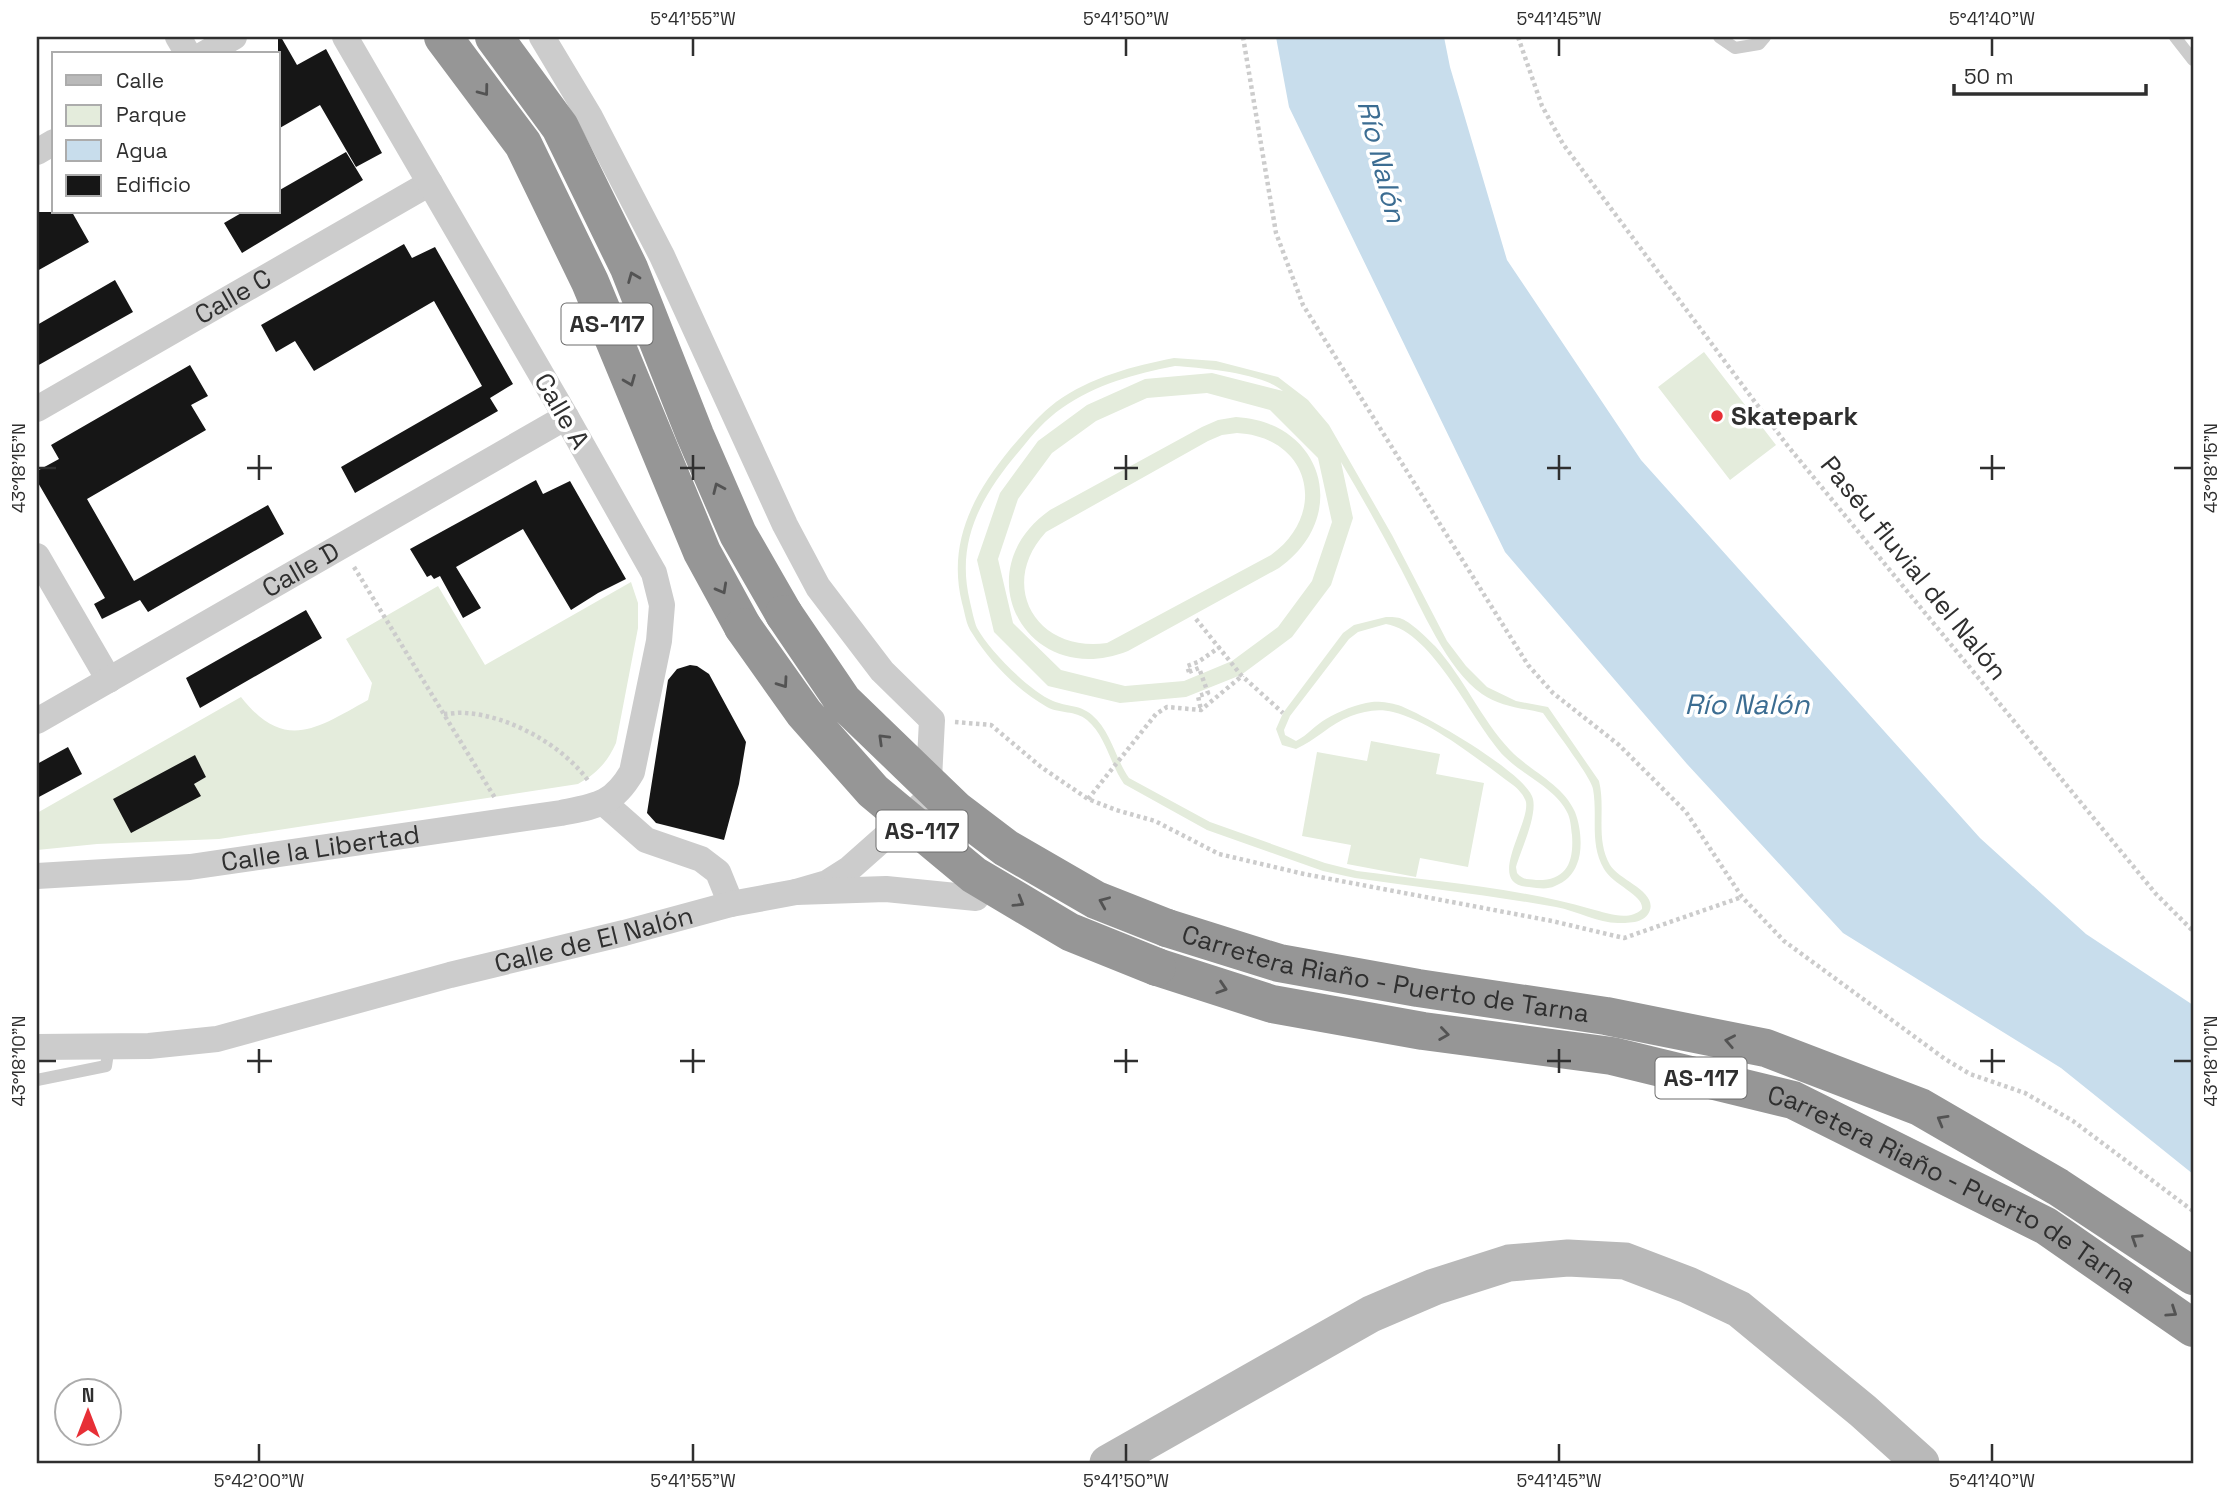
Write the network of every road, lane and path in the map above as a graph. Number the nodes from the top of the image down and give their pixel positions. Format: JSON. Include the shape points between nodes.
{"nodes":[{"id":1,"x":234,"y":37,"type":"edge"},
{"id":2,"x":345,"y":37,"type":"edge"},
{"id":3,"x":443,"y":37,"type":"edge"},
{"id":4,"x":494,"y":37,"type":"edge"},
{"id":5,"x":542,"y":37,"type":"edge"},
{"id":6,"x":1243,"y":37,"type":"edge"},
{"id":7,"x":1518,"y":37,"type":"edge"},
{"id":8,"x":1719,"y":37,"type":"edge"},
{"id":9,"x":1765,"y":37,"type":"edge"},
{"id":10,"x":2175,"y":37,"type":"edge"},
{"id":11,"x":208,"y":52,"type":"edge"},
{"id":12,"x":2193,"y":60,"type":"edge"},
{"id":13,"x":430,"y":183,"type":"junction"},
{"id":14,"x":37,"y":409,"type":"edge"},
{"id":15,"x":566,"y":417,"type":"junction"},
{"id":16,"x":341,"y":547,"type":"junction"},
{"id":17,"x":37,"y":556,"type":"edge"},
{"id":18,"x":1196,"y":619,"type":"dead end"},
{"id":19,"x":1220,"y":647,"type":"junction"},
{"id":20,"x":1243,"y":676,"type":"junction"},
{"id":21,"x":108,"y":680,"type":"junction"},
{"id":22,"x":1201,"y":710,"type":"junction"},
{"id":23,"x":1283,"y":713,"type":"dead end"},
{"id":24,"x":444,"y":714,"type":"junction"},
{"id":25,"x":932,"y":720,"type":"junction"},
{"id":26,"x":37,"y":721,"type":"edge"},
{"id":27,"x":1088,"y":799,"type":"junction"},
{"id":28,"x":604,"y":803,"type":"junction"},
{"id":29,"x":502,"y":822,"type":"junction"},
{"id":30,"x":37,"y":876,"type":"edge"},
{"id":31,"x":796,"y":892,"type":"junction"},
{"id":32,"x":1741,"y":897,"type":"junction"},
{"id":33,"x":976,"y":898,"type":"dead end"},
{"id":34,"x":730,"y":904,"type":"junction"},
{"id":35,"x":2193,"y":931,"type":"edge"},
{"id":36,"x":109,"y":1046,"type":"junction"},
{"id":37,"x":37,"y":1047,"type":"edge"},
{"id":38,"x":37,"y":1080,"type":"edge"},
{"id":39,"x":2193,"y":1211,"type":"edge"},
{"id":40,"x":2193,"y":1276,"type":"edge"},
{"id":41,"x":2193,"y":1328,"type":"edge"},
{"id":42,"x":1108,"y":1463,"type":"edge"},
{"id":43,"x":1921,"y":1463,"type":"edge"}],
"edges":[{"from":1,"to":11,"type":"street"},
{"from":2,"to":13,"type":"street","name":"Calle A"},
{"from":3,"to":41,"type":"highway","name":"Carretera Riaño - Puerto de Tarna","number":"AS-117","one_way":true,"bridge":true,"via":[[523,144],[590,282],[702,552],[743,627],[804,713],[873,791],[974,875],[1070,932],[1157,967],[1272,1004],[1423,1031],[1612,1056],[1793,1100],[2046,1226]]},
{"from":40,"to":4,"type":"highway","name":"Carretera Riaño - Puerto de Tarna","number":"AS-117","one_way":true,"bridge":true,"via":[[2058,1187],[1920,1107],[1766,1048],[1606,1016],[1279,963],[1096,900],[1006,848],[956,810],[844,701],[783,614],[738,534],[629,268],[560,127]]},
{"from":5,"to":25,"type":"street","via":[[590,117],[662,256],[818,587],[882,671]]},
{"from":6,"to":32,"type":"path","via":[[1276,233],[1303,305],[1528,665],[1686,812]]},
{"from":7,"to":35,"type":"path","name":"Paséu fluvial del Nalón","via":[[1542,106],[1563,144],[1787,445],[2156,894]]},
{"from":8,"to":9,"type":"lane","via":[[1735,48],[1759,44]]},
{"from":10,"to":12,"type":"lane"},
{"from":13,"to":14,"type":"street","name":"Calle C"},
{"from":13,"to":15,"type":"street","name":"Calle A"},
{"from":15,"to":16,"type":"street","name":"Calle D"},
{"from":15,"to":28,"type":"street","name":"Calle A","via":[[654,573],[662,605],[632,772],[621,791]]},
{"from":16,"to":21,"type":"street","name":"Calle D"},
{"from":16,"to":24,"type":"path"},
{"from":17,"to":21,"type":"street"},
{"from":18,"to":19,"type":"path"},
{"from":19,"to":20,"type":"path"},
{"from":19,"to":22,"type":"path","via":[[1187,667],[1189,672],[1199,668],[1208,692],[1198,696]]},
{"from":20,"to":22,"type":"path"},
{"from":20,"to":23,"type":"path"},
{"from":21,"to":26,"type":"street","name":"Calle D"},
{"from":22,"to":27,"type":"path","via":[[1167,707],[1156,714]]},
{"from":24,"to":28,"type":"path","via":[[497,719],[523,730],[580,768]]},
{"from":24,"to":29,"type":"path","via":[[500,806]]},
{"from":25,"to":27,"type":"path","via":[[991,724]]},
{"from":25,"to":31,"type":"street","via":[[928,799],[849,869],[827,883]]},
{"from":27,"to":32,"type":"path","via":[[1155,821],[1219,854],[1624,938]]},
{"from":28,"to":29,"type":"street","name":"Calle la Libertad"},
{"from":28,"to":34,"type":"street","via":[[646,840],[701,859],[718,872]]},
{"from":29,"to":30,"type":"street","name":"Calle la Libertad","via":[[190,867]]},
{"from":31,"to":33,"type":"street","name":"Calle de El Nalón","via":[[886,889]]},
{"from":31,"to":34,"type":"street","name":"Calle de El Nalón"},
{"from":32,"to":39,"type":"path","via":[[1784,941],[1945,1059],[1970,1074],[2025,1093],[2073,1121]]},
{"from":34,"to":36,"type":"street","name":"Calle de El Nalón","via":[[217,1038]]},
{"from":36,"to":37,"type":"street","name":"Calle de El Nalón"},
{"from":36,"to":38,"type":"lane","via":[[106,1066]]},
{"from":42,"to":43,"type":"main road","via":[[1371,1314],[1509,1263],[1568,1258],[1625,1261],[1739,1309]]}]}
